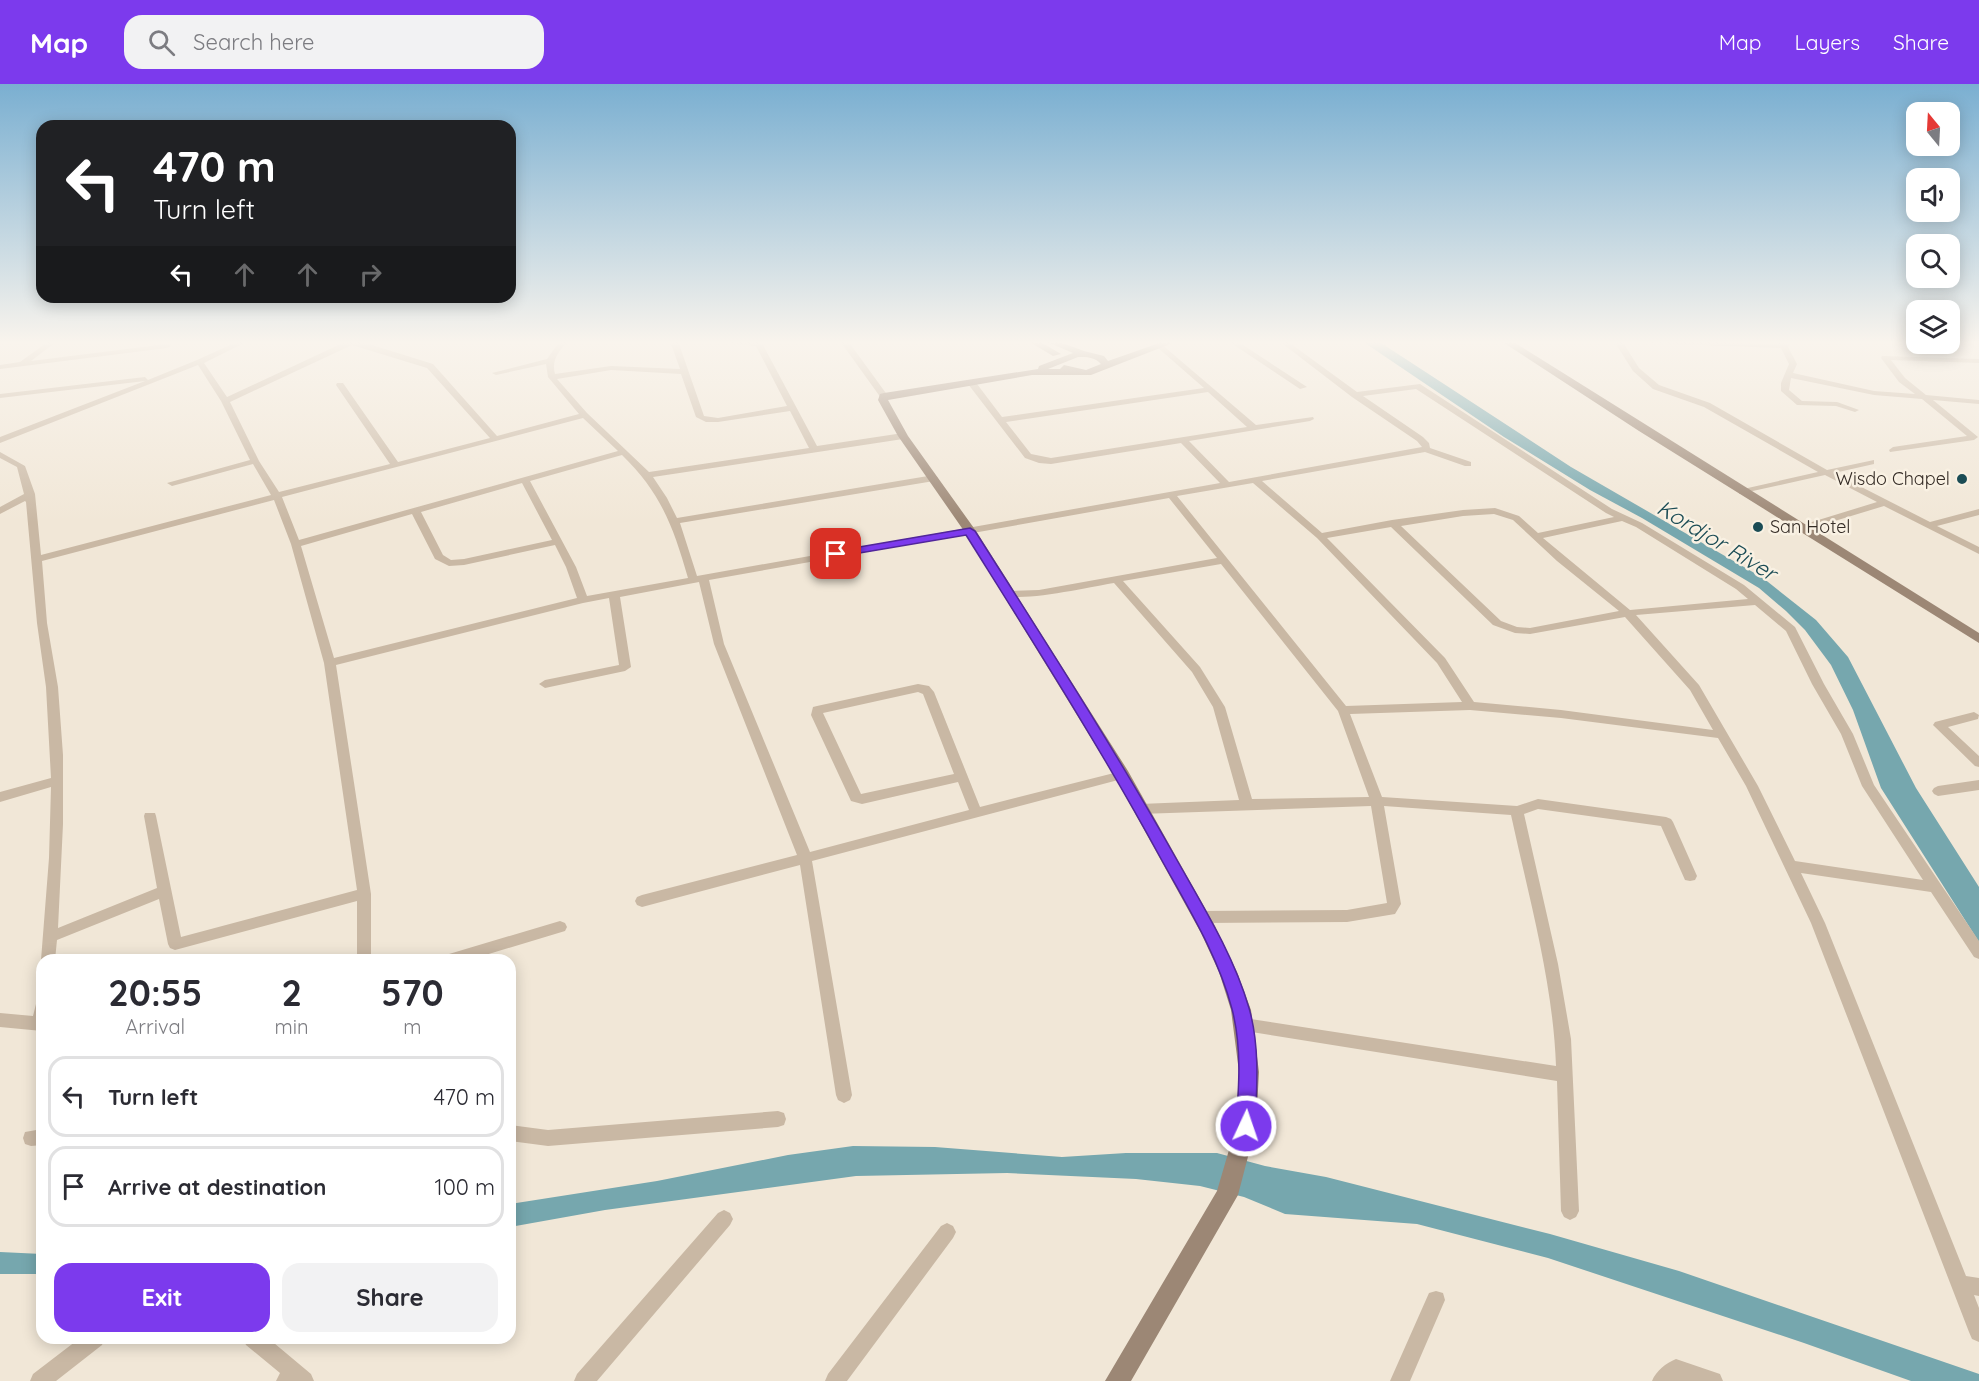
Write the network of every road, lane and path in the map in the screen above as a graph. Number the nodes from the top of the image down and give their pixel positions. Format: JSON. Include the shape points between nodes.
{"nodes":[{"id":1,"x":225,"y":401,"type":"edge"},
{"id":2,"x":101,"y":402,"type":"edge"},
{"id":3,"x":352,"y":402,"type":"edge"},
{"id":4,"x":462,"y":402,"type":"edge"},
{"id":5,"x":574,"y":402,"type":"edge"},
{"id":6,"x":694,"y":402,"type":"edge"},
{"id":7,"x":790,"y":402,"type":"edge"},
{"id":8,"x":884,"y":402,"type":"edge"},
{"id":9,"x":986,"y":402,"type":"edge"},
{"id":10,"x":1126,"y":402,"type":"edge"},
{"id":11,"x":1225,"y":402,"type":"edge"},
{"id":12,"x":1365,"y":402,"type":"edge"},
{"id":13,"x":1441,"y":402,"type":"edge"},
{"id":14,"x":1601,"y":402,"type":"edge"},
{"id":15,"x":1697,"y":402,"type":"edge"},
{"id":16,"x":1798,"y":402,"type":"edge"},
{"id":17,"x":1928,"y":402,"type":"edge"},
{"id":18,"x":793,"y":408,"type":"junction"},
{"id":19,"x":1855,"y":410,"type":"dead end"},
{"id":20,"x":586,"y":415,"type":"junction"},
{"id":21,"x":1310,"y":419,"type":"dead end"},
{"id":22,"x":1000,"y":420,"type":"junction"},
{"id":23,"x":1254,"y":428,"type":"junction"},
{"id":24,"x":903,"y":436,"type":"junction"},
{"id":25,"x":495,"y":438,"type":"junction"},
{"id":26,"x":1182,"y":439,"type":"junction"},
{"id":27,"x":0,"y":440,"type":"edge"},
{"id":28,"x":814,"y":449,"type":"junction"},
{"id":29,"x":1426,"y":449,"type":"junction"},
{"id":30,"x":1893,"y":450,"type":"dead end"},
{"id":31,"x":622,"y":452,"type":"junction"},
{"id":32,"x":0,"y":455,"type":"edge"},
{"id":33,"x":255,"y":461,"type":"junction"},
{"id":34,"x":1871,"y":462,"type":"dead end"},
{"id":35,"x":395,"y":464,"type":"junction"},
{"id":36,"x":1468,"y":464,"type":"dead end"},
{"id":37,"x":1823,"y":471,"type":"junction"},
{"id":38,"x":646,"y":475,"type":"junction"},
{"id":39,"x":934,"y":478,"type":"junction"},
{"id":40,"x":525,"y":480,"type":"junction"},
{"id":41,"x":1256,"y":481,"type":"junction"},
{"id":42,"x":172,"y":483,"type":"dead end"},
{"id":43,"x":1228,"y":486,"type":"junction"},
{"id":44,"x":1742,"y":492,"type":"junction"},
{"id":45,"x":30,"y":494,"type":"junction"},
{"id":46,"x":277,"y":496,"type":"junction"},
{"id":47,"x":1172,"y":496,"type":"junction"},
{"id":48,"x":1885,"y":503,"type":"junction"},
{"id":49,"x":415,"y":510,"type":"junction"},
{"id":50,"x":0,"y":511,"type":"edge"},
{"id":51,"x":1979,"y":512,"type":"edge"},
{"id":52,"x":1621,"y":518,"type":"junction"},
{"id":53,"x":676,"y":521,"type":"junction"},
{"id":54,"x":1392,"y":523,"type":"junction"},
{"id":55,"x":1929,"y":525,"type":"junction"},
{"id":56,"x":1802,"y":528,"type":"junction"},
{"id":57,"x":970,"y":531,"type":"junction"},
{"id":58,"x":1320,"y":536,"type":"junction"},
{"id":59,"x":1537,"y":536,"type":"junction"},
{"id":60,"x":556,"y":542,"type":"junction"},
{"id":61,"x":296,"y":544,"type":"junction"},
{"id":62,"x":1979,"y":551,"type":"edge"},
{"id":63,"x":36,"y":559,"type":"junction"},
{"id":64,"x":1224,"y":560,"type":"junction"},
{"id":65,"x":698,"y":578,"type":"junction"},
{"id":66,"x":1117,"y":580,"type":"junction"},
{"id":67,"x":614,"y":594,"type":"junction"},
{"id":68,"x":1008,"y":594,"type":"junction"},
{"id":69,"x":583,"y":600,"type":"junction"},
{"id":70,"x":1759,"y":601,"type":"junction"},
{"id":71,"x":1628,"y":613,"type":"junction"},
{"id":72,"x":1979,"y":639,"type":"edge"},
{"id":73,"x":330,"y":663,"type":"junction"},
{"id":74,"x":545,"y":684,"type":"dead end"},
{"id":75,"x":1470,"y":706,"type":"junction"},
{"id":76,"x":1343,"y":710,"type":"junction"},
{"id":77,"x":1974,"y":716,"type":"dead end"},
{"id":78,"x":1724,"y":735,"type":"junction"},
{"id":79,"x":1979,"y":764,"type":"edge"},
{"id":80,"x":1122,"y":775,"type":"junction"},
{"id":81,"x":962,"y":777,"type":"junction"},
{"id":82,"x":57,"y":781,"type":"junction"},
{"id":83,"x":1979,"y":785,"type":"edge"},
{"id":84,"x":1938,"y":791,"type":"dead end"},
{"id":85,"x":0,"y":797,"type":"edge"},
{"id":86,"x":1377,"y":801,"type":"junction"},
{"id":87,"x":1247,"y":804,"type":"junction"},
{"id":88,"x":1140,"y":810,"type":"junction"},
{"id":89,"x":1517,"y":810,"type":"junction"},
{"id":90,"x":976,"y":813,"type":"junction"},
{"id":91,"x":150,"y":816,"type":"dead end"},
{"id":92,"x":805,"y":857,"type":"junction"},
{"id":93,"x":1790,"y":866,"type":"junction"},
{"id":94,"x":1690,"y":876,"type":"dead end"},
{"id":95,"x":1935,"y":887,"type":"junction"},
{"id":96,"x":165,"y":891,"type":"junction"},
{"id":97,"x":364,"y":894,"type":"junction"},
{"id":98,"x":642,"y":901,"type":"dead end"},
{"id":99,"x":1201,"y":917,"type":"junction"},
{"id":100,"x":560,"y":927,"type":"dead end"},
{"id":101,"x":50,"y":937,"type":"junction"},
{"id":102,"x":1979,"y":953,"type":"edge"},
{"id":103,"x":49,"y":954,"type":"edge"},
{"id":104,"x":364,"y":954,"type":"edge"},
{"id":105,"x":469,"y":954,"type":"edge"},
{"id":106,"x":0,"y":1020,"type":"edge"},
{"id":107,"x":36,"y":1024,"type":"edge"},
{"id":108,"x":1244,"y":1025,"type":"junction"},
{"id":109,"x":1564,"y":1075,"type":"junction"},
{"id":110,"x":844,"y":1095,"type":"dead end"},
{"id":111,"x":778,"y":1119,"type":"dead end"},
{"id":112,"x":516,"y":1134,"type":"edge"},
{"id":113,"x":1570,"y":1211,"type":"dead end"},
{"id":114,"x":724,"y":1219,"type":"dead end"},
{"id":115,"x":946,"y":1232,"type":"dead end"},
{"id":116,"x":1970,"y":1286,"type":"edge"},
{"id":117,"x":1436,"y":1300,"type":"dead end"},
{"id":118,"x":1979,"y":1332,"type":"edge"},
{"id":119,"x":87,"y":1344,"type":"edge"},
{"id":120,"x":259,"y":1344,"type":"edge"},
{"id":121,"x":295,"y":1378,"type":"edge"},
{"id":122,"x":40,"y":1381,"type":"edge"},
{"id":123,"x":584,"y":1381,"type":"edge"},
{"id":124,"x":835,"y":1381,"type":"edge"},
{"id":125,"x":1117,"y":1381,"type":"edge"},
{"id":126,"x":1400,"y":1381,"type":"edge"},
{"id":127,"x":1662,"y":1381,"type":"edge"},
{"id":128,"x":1713,"y":1381,"type":"edge"}],
"edges":[{"from":1,"to":33,"type":"street"},
{"from":2,"to":27,"type":"street"},
{"from":3,"to":35,"type":"street"},
{"from":4,"to":25,"type":"street"},
{"from":5,"to":20,"type":"street"},
{"from":6,"to":18,"type":"street","via":[[700,417],[706,420]]},
{"from":7,"to":18,"type":"street"},
{"from":8,"to":24,"type":"street"},
{"from":9,"to":22,"type":"street"},
{"from":10,"to":22,"type":"street"},
{"from":11,"to":23,"type":"street"},
{"from":12,"to":29,"type":"street","via":[[1420,439]]},
{"from":13,"to":52,"type":"street"},
{"from":14,"to":44,"type":"street"},
{"from":15,"to":37,"type":"street"},
{"from":16,"to":19,"type":"street","via":[[1837,404]]},
{"from":17,"to":30,"type":"street","via":[[1974,437]]},
{"from":18,"to":28,"type":"street"},
{"from":20,"to":25,"type":"street"},
{"from":20,"to":31,"type":"street"},
{"from":21,"to":23,"type":"street"},
{"from":22,"to":26,"type":"street","via":[[1028,456],[1039,460]]},
{"from":23,"to":26,"type":"street"},
{"from":24,"to":28,"type":"street"},
{"from":24,"to":39,"type":"street"},
{"from":25,"to":35,"type":"street"},
{"from":26,"to":43,"type":"street"},
{"from":28,"to":38,"type":"street"},
{"from":29,"to":36,"type":"street"},
{"from":29,"to":41,"type":"street"},
{"from":31,"to":38,"type":"street"},
{"from":31,"to":40,"type":"street"},
{"from":32,"to":45,"type":"street","via":[[21,466]]},
{"from":33,"to":42,"type":"street"},
{"from":33,"to":46,"type":"street"},
{"from":34,"to":37,"type":"street"},
{"from":35,"to":46,"type":"street"},
{"from":37,"to":44,"type":"street"},
{"from":37,"to":48,"type":"street"},
{"from":38,"to":53,"type":"street"},
{"from":39,"to":53,"type":"street"},
{"from":39,"to":57,"type":"street"},
{"from":40,"to":49,"type":"street"},
{"from":40,"to":60,"type":"street"},
{"from":41,"to":43,"type":"street"},
{"from":41,"to":58,"type":"street"},
{"from":43,"to":47,"type":"street"},
{"from":44,"to":56,"type":"street"},
{"from":45,"to":50,"type":"street"},
{"from":45,"to":63,"type":"street"},
{"from":46,"to":61,"type":"street"},
{"from":46,"to":63,"type":"street"},
{"from":47,"to":57,"type":"street"},
{"from":47,"to":64,"type":"street"},
{"from":48,"to":55,"type":"street"},
{"from":48,"to":56,"type":"street"},
{"from":49,"to":60,"type":"street","via":[[439,557],[449,563]]},
{"from":49,"to":61,"type":"street"},
{"from":51,"to":55,"type":"street"},
{"from":52,"to":59,"type":"street"},
{"from":52,"to":70,"type":"street"},
{"from":53,"to":65,"type":"street"},
{"from":54,"to":58,"type":"street"},
{"from":54,"to":59,"type":"street","via":[[1495,511],[1516,518]]},
{"from":54,"to":71,"type":"street","via":[[1497,623],[1515,630],[1530,631]]},
{"from":55,"to":62,"type":"street"},
{"from":56,"to":72,"type":"street"},
{"from":57,"to":65,"type":"street"},
{"from":57,"to":68,"type":"street"},
{"from":58,"to":75,"type":"street","via":[[1441,661]]},
{"from":59,"to":71,"type":"street"},
{"from":60,"to":69,"type":"street","via":[[571,567]]},
{"from":61,"to":73,"type":"street"},
{"from":63,"to":82,"type":"street","via":[[52,686]]},
{"from":64,"to":66,"type":"street"},
{"from":64,"to":76,"type":"street"},
{"from":65,"to":67,"type":"street"},
{"from":65,"to":92,"type":"street","via":[[720,644]]},
{"from":66,"to":68,"type":"street"},
{"from":66,"to":87,"type":"street","via":[[1196,670],[1219,707]]},
{"from":67,"to":69,"type":"street"},
{"from":67,"to":74,"type":"street","via":[[625,668]]},
{"from":68,"to":80,"type":"street"},
{"from":69,"to":73,"type":"street"},
{"from":70,"to":71,"type":"street"},
{"from":70,"to":95,"type":"street","via":[[1791,629],[1847,734],[1868,786]]},
{"from":71,"to":78,"type":"street","via":[[1695,688]]},
{"from":73,"to":97,"type":"street"},
{"from":75,"to":76,"type":"street"},
{"from":75,"to":78,"type":"street"},
{"from":76,"to":86,"type":"street"},
{"from":77,"to":79,"type":"street","via":[[1939,725]]},
{"from":78,"to":93,"type":"street"},
{"from":80,"to":88,"type":"street"},
{"from":80,"to":90,"type":"street"},
{"from":81,"to":81,"type":"street","via":[[925,689],[817,710],[856,798]]},
{"from":81,"to":90,"type":"street"},
{"from":82,"to":85,"type":"street"},
{"from":82,"to":101,"type":"street"},
{"from":83,"to":84,"type":"street"},
{"from":86,"to":87,"type":"street"},
{"from":86,"to":89,"type":"street"},
{"from":86,"to":99,"type":"street","via":[[1394,904],[1390,910],[1347,916]]},
{"from":87,"to":88,"type":"street"},
{"from":88,"to":99,"type":"street"},
{"from":89,"to":94,"type":"street","via":[[1538,804],[1666,822]]},
{"from":89,"to":109,"type":"street","via":[[1551,964],[1563,1039]]},
{"from":90,"to":92,"type":"street"},
{"from":91,"to":96,"type":"street"},
{"from":92,"to":98,"type":"street"},
{"from":92,"to":110,"type":"street"},
{"from":93,"to":95,"type":"street"},
{"from":93,"to":116,"type":"street","via":[[1818,923]]},
{"from":95,"to":102,"type":"street"},
{"from":96,"to":97,"type":"street","via":[[176,944]]},
{"from":96,"to":101,"type":"street"},
{"from":97,"to":104,"type":"street"},
{"from":99,"to":108,"type":"street","via":[[1228,972]]},
{"from":100,"to":105,"type":"street"},
{"from":101,"to":103,"type":"street"},
{"from":106,"to":107,"type":"street"},
{"from":108,"to":109,"type":"street"},
{"from":108,"to":125,"type":"street","via":[[1249,1072],[1246,1126],[1227,1195]]},
{"from":109,"to":113,"type":"street"},
{"from":111,"to":112,"type":"street","via":[[548,1138]]},
{"from":114,"to":123,"type":"street"},
{"from":115,"to":124,"type":"street"},
{"from":116,"to":118,"type":"street"},
{"from":117,"to":126,"type":"street"},
{"from":119,"to":122,"type":"street"},
{"from":120,"to":121,"type":"street"},
{"from":127,"to":128,"type":"street","via":[[1676,1369]]}]}
